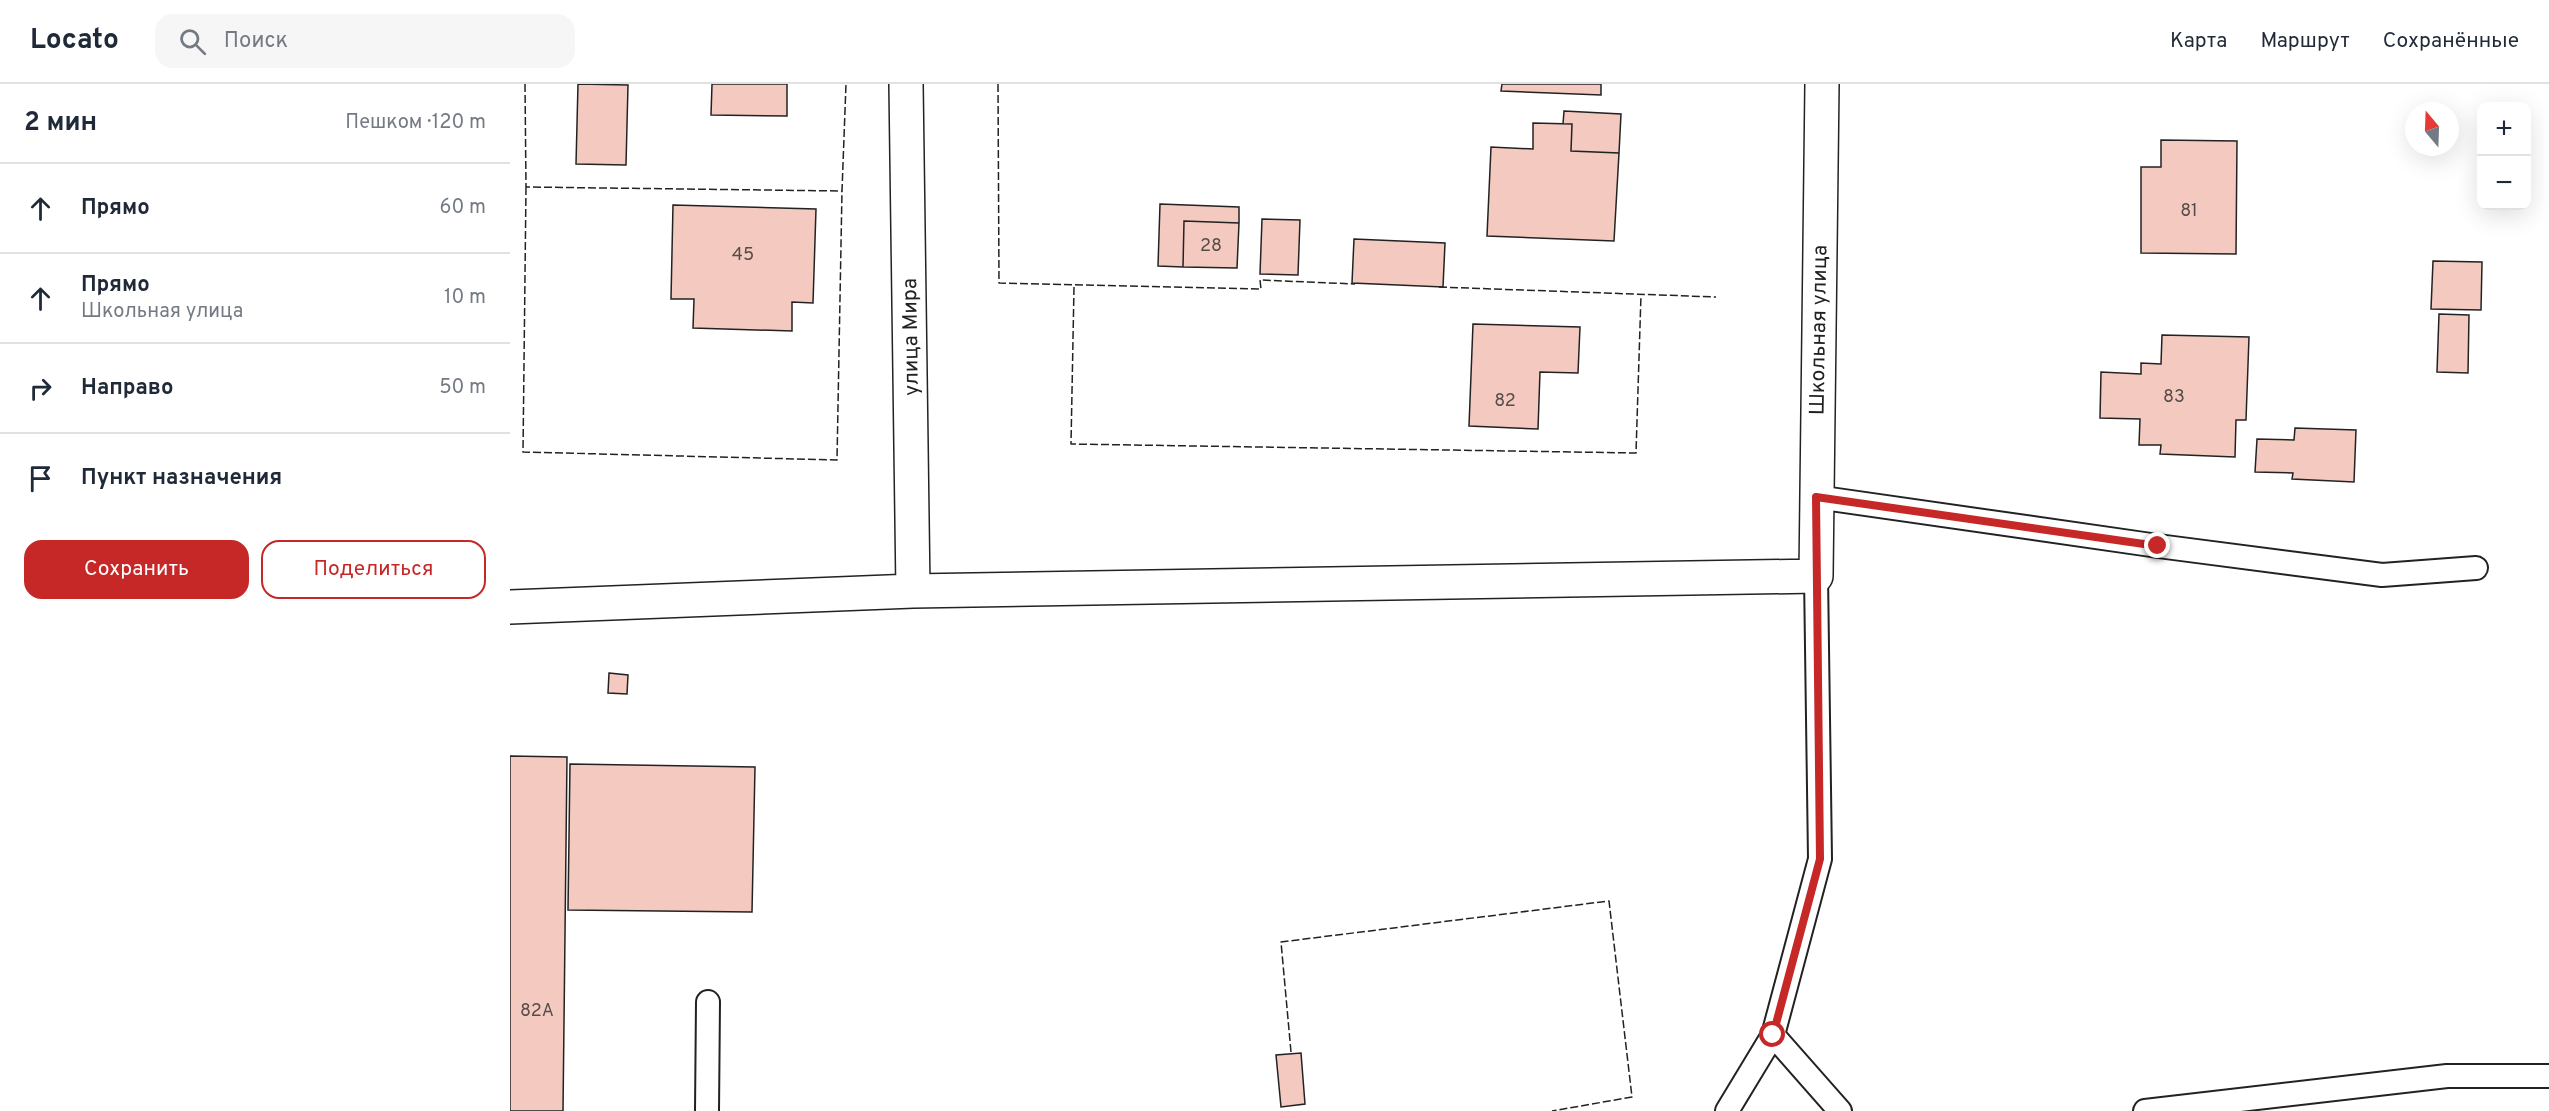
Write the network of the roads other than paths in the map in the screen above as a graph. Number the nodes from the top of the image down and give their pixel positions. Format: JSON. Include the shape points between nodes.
{"nodes":[{"id":1,"x":906,"y":84,"type":"edge"},
{"id":2,"x":1822,"y":84,"type":"edge"},
{"id":3,"x":1816,"y":497,"type":"junction"},
{"id":4,"x":2476,"y":568,"type":"dead end"},
{"id":5,"x":1816,"y":576,"type":"junction"},
{"id":6,"x":913,"y":591,"type":"junction"},
{"id":7,"x":511,"y":601,"type":"edge"},
{"id":8,"x":708,"y":1002,"type":"dead end"},
{"id":9,"x":1773,"y":1035,"type":"junction"},
{"id":10,"x":2549,"y":1076,"type":"edge"},
{"id":11,"x":707,"y":1111,"type":"edge"},
{"id":12,"x":1726,"y":1111,"type":"edge"},
{"id":13,"x":1840,"y":1111,"type":"edge"},
{"id":14,"x":2145,"y":1111,"type":"edge"}],
"edges":[{"from":1,"to":6,"type":"street","name":"улица Мира"},
{"from":2,"to":3,"type":"street","name":"Школьная улица"},
{"from":3,"to":4,"type":"lane","via":[[2382,575]]},
{"from":3,"to":5,"type":"street","name":"Школьная улица"},
{"from":5,"to":6,"type":"street"},
{"from":5,"to":9,"type":"lane","via":[[1820,859]]},
{"from":6,"to":7,"type":"street"},
{"from":8,"to":11,"type":"lane"},
{"from":9,"to":12,"type":"lane"},
{"from":9,"to":13,"type":"lane"},
{"from":10,"to":14,"type":"lane","via":[[2447,1076]]}]}
